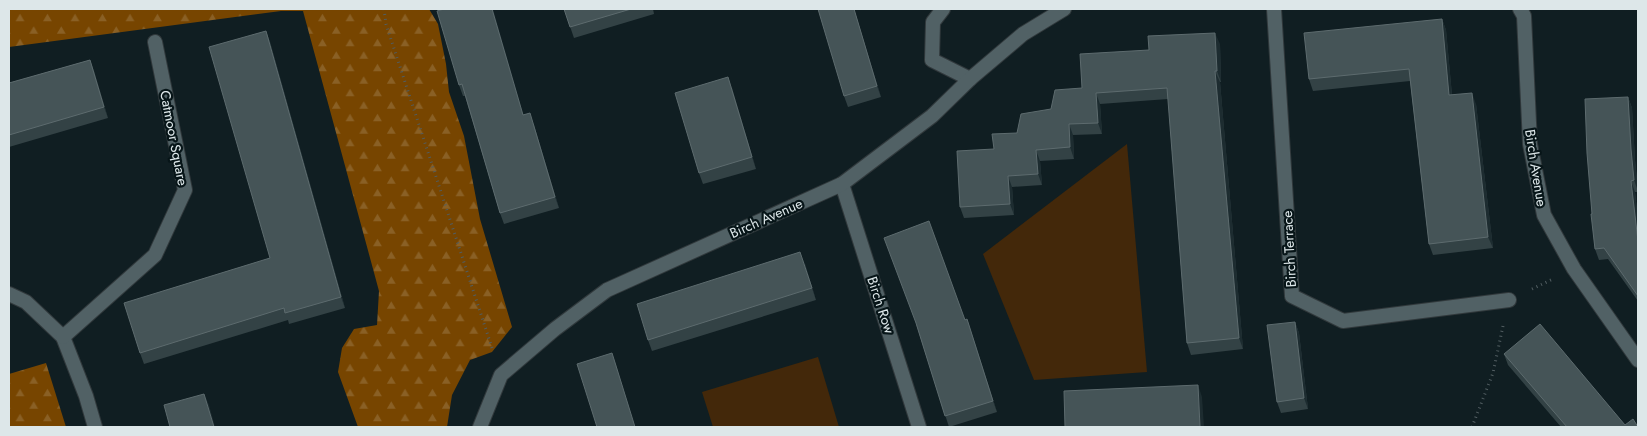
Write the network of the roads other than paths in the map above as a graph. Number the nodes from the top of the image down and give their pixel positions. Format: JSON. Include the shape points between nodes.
{"nodes":[{"id":1,"x":943,"y":9,"type":"edge"},
{"id":2,"x":1064,"y":9,"type":"edge"},
{"id":3,"x":1274,"y":9,"type":"edge"},
{"id":4,"x":1520,"y":9,"type":"edge"},
{"id":5,"x":155,"y":42,"type":"dead end"},
{"id":6,"x":970,"y":79,"type":"junction"},
{"id":7,"x":842,"y":184,"type":"junction"},
{"id":8,"x":9,"y":294,"type":"edge"},
{"id":9,"x":1509,"y":300,"type":"road end"},
{"id":10,"x":63,"y":337,"type":"junction"},
{"id":11,"x":1638,"y":360,"type":"edge"},
{"id":12,"x":95,"y":427,"type":"edge"},
{"id":13,"x":480,"y":427,"type":"edge"},
{"id":14,"x":919,"y":427,"type":"edge"}],
"edges":[{"from":1,"to":6,"type":"street","via":[[932,22],[932,60]]},
{"from":2,"to":6,"type":"street","name":"Birch Avenue","via":[[1023,34]]},
{"from":3,"to":9,"type":"street","name":"Birch Terrace","via":[[1292,296],[1343,321]]},
{"from":4,"to":11,"type":"street","name":"Birch Avenue","via":[[1524,16],[1530,144],[1544,215],[1574,269]]},
{"from":5,"to":10,"type":"street","name":"Catmoor Square","via":[[185,190],[155,255]]},
{"from":6,"to":7,"type":"street","name":"Birch Avenue","via":[[932,116]]},
{"from":7,"to":13,"type":"street","name":"Birch Avenue","via":[[607,290],[501,375]]},
{"from":7,"to":14,"type":"street","name":"Birch Row"},
{"from":8,"to":10,"type":"street","via":[[26,302]]},
{"from":10,"to":12,"type":"street"}]}
